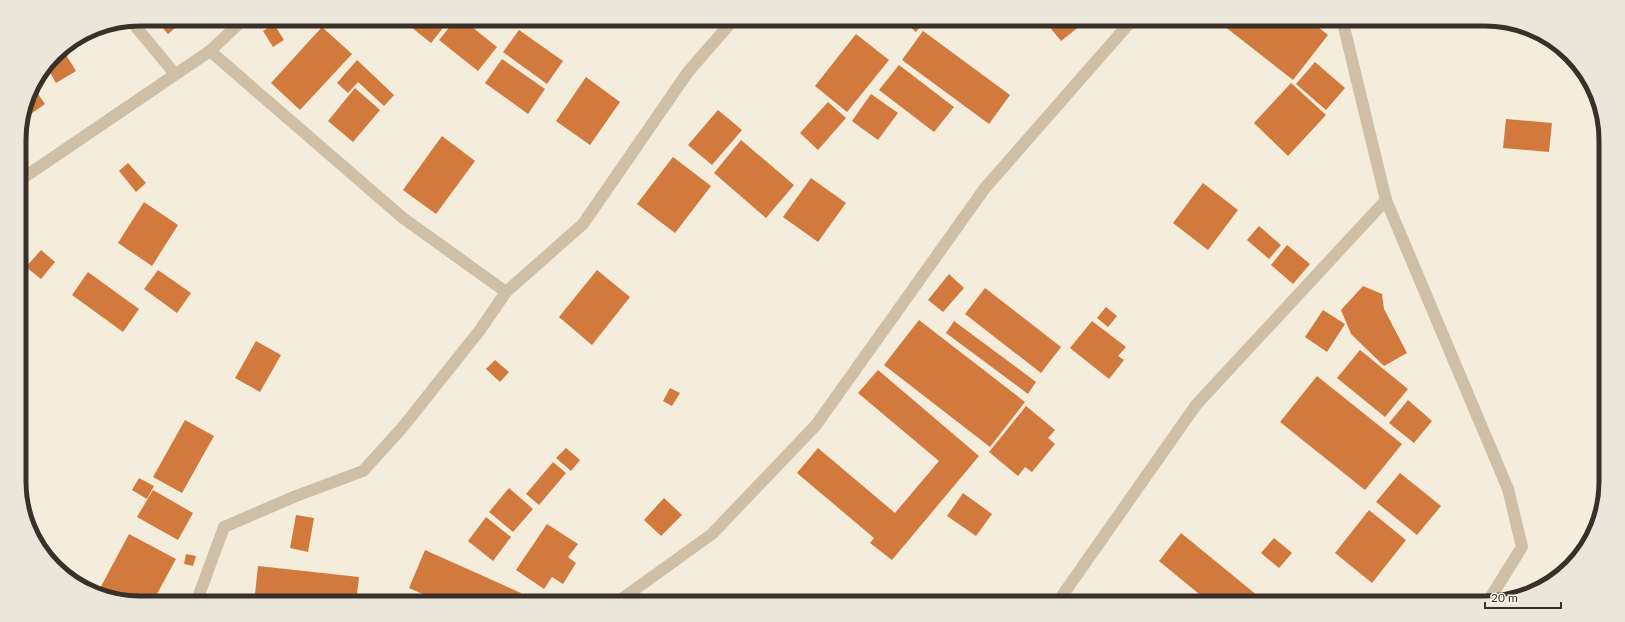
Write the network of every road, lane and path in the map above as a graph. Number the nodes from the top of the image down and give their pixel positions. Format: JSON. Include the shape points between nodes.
{"nodes":[{"id":1,"x":135,"y":26,"type":"edge"},
{"id":2,"x":237,"y":26,"type":"edge"},
{"id":3,"x":728,"y":26,"type":"edge"},
{"id":4,"x":1127,"y":26,"type":"edge"},
{"id":5,"x":1344,"y":26,"type":"edge"},
{"id":6,"x":210,"y":51,"type":"junction"},
{"id":7,"x":175,"y":74,"type":"junction"},
{"id":8,"x":26,"y":176,"type":"edge"},
{"id":9,"x":1386,"y":200,"type":"junction"},
{"id":10,"x":506,"y":292,"type":"junction"},
{"id":11,"x":199,"y":596,"type":"edge"},
{"id":12,"x":626,"y":596,"type":"edge"},
{"id":13,"x":1062,"y":596,"type":"edge"},
{"id":14,"x":1491,"y":596,"type":"edge"}],
"edges":[{"from":1,"to":7,"type":"street"},
{"from":2,"to":6,"type":"street"},
{"from":3,"to":10,"type":"street","via":[[688,72],[583,224]]},
{"from":4,"to":12,"type":"street","via":[[985,188],[816,425],[712,534]]},
{"from":5,"to":9,"type":"street"},
{"from":6,"to":7,"type":"street"},
{"from":6,"to":10,"type":"street","via":[[403,218]]},
{"from":7,"to":8,"type":"street"},
{"from":9,"to":13,"type":"street","via":[[1196,405]]},
{"from":9,"to":14,"type":"street","via":[[1510,496],[1522,547]]},
{"from":10,"to":11,"type":"street","via":[[480,330],[402,428],[363,471],[224,527]]}]}
